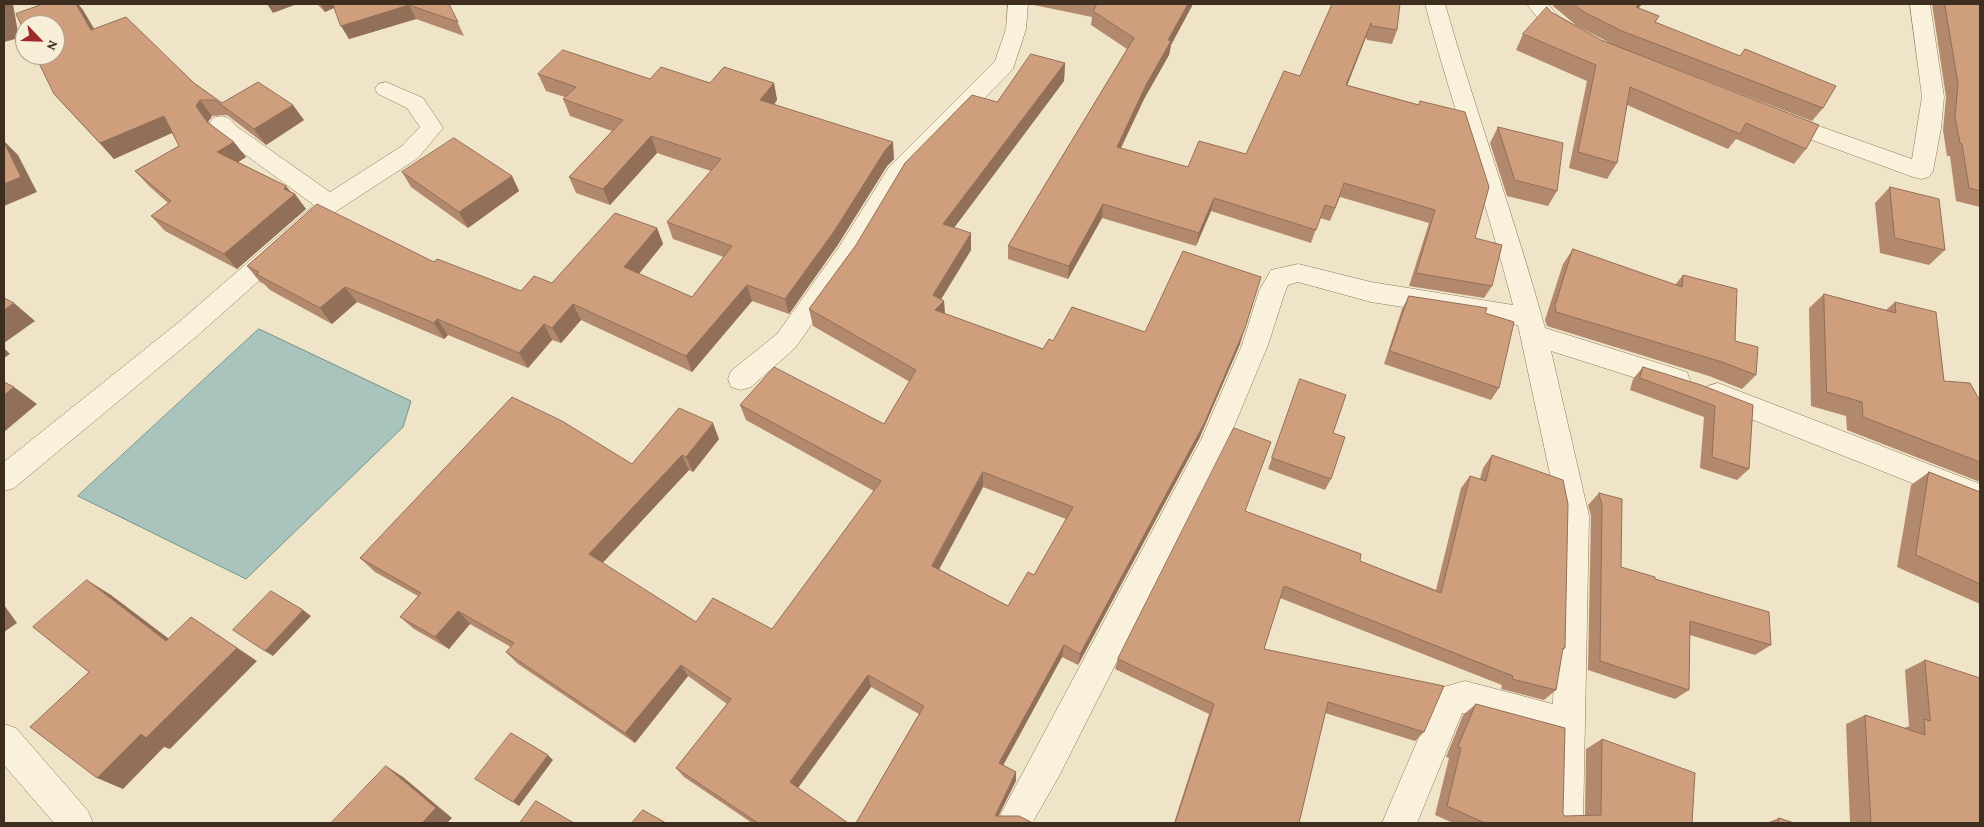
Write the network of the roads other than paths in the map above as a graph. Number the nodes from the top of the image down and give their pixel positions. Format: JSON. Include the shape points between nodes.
{"nodes":[{"id":1,"x":1018,"y":4,"type":"edge"},
{"id":2,"x":1435,"y":4,"type":"edge"},
{"id":3,"x":1537,"y":4,"type":"edge"},
{"id":4,"x":1920,"y":4,"type":"edge"},
{"id":5,"x":1592,"y":44,"type":"edge"},
{"id":6,"x":386,"y":88,"type":"dead end"},
{"id":7,"x":1764,"y":114,"type":"edge"},
{"id":8,"x":221,"y":122,"type":"edge"},
{"id":9,"x":330,"y":204,"type":"junction"},
{"id":10,"x":1531,"y":326,"type":"junction"},
{"id":11,"x":741,"y":379,"type":"dead end"},
{"id":12,"x":4,"y":479,"type":"edge"},
{"id":13,"x":1980,"y":497,"type":"edge"},
{"id":14,"x":1568,"y":725,"type":"junction"},
{"id":15,"x":4,"y":740,"type":"edge"},
{"id":16,"x":76,"y":823,"type":"edge"},
{"id":17,"x":1014,"y":823,"type":"edge"},
{"id":18,"x":1399,"y":823,"type":"edge"},
{"id":19,"x":1566,"y":823,"type":"edge"}],
"edges":[{"from":1,"to":11,"type":"street","via":[[1016,29],[1005,64],[897,173],[848,254],[786,341]]},
{"from":2,"to":10,"type":"street"},
{"from":3,"to":5,"type":"street","via":[[1551,21]]},
{"from":4,"to":7,"type":"street","via":[[1934,97],[1921,171]]},
{"from":6,"to":9,"type":"street","via":[[415,103],[432,128],[410,152]]},
{"from":8,"to":9,"type":"street","via":[[228,131]]},
{"from":9,"to":12,"type":"street","via":[[188,329]]},
{"from":10,"to":13,"type":"street","via":[[1698,386]]},
{"from":10,"to":14,"type":"street","via":[[1574,516]]},
{"from":10,"to":17,"type":"street","via":[[1298,273],[1280,277],[1213,443]]},
{"from":14,"to":18,"type":"street","via":[[1465,696],[1451,699]]},
{"from":14,"to":19,"type":"street"},
{"from":15,"to":16,"type":"street"}]}
